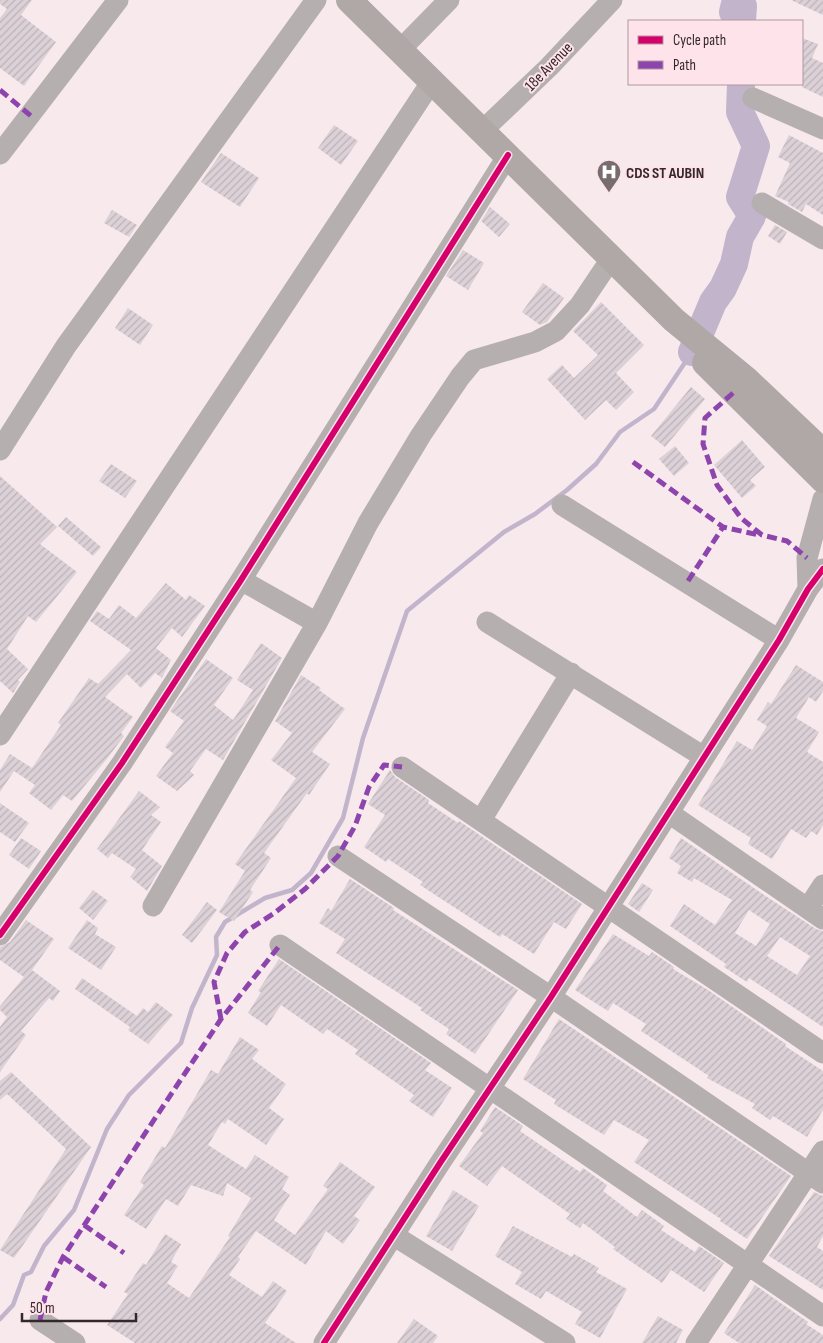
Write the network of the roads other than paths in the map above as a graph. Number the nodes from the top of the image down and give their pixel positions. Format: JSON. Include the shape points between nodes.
{"nodes":[{"id":1,"x":118,"y":0,"type":"edge"},
{"id":2,"x":316,"y":0,"type":"edge"},
{"id":3,"x":349,"y":0,"type":"edge"},
{"id":4,"x":449,"y":0,"type":"edge"},
{"id":5,"x":612,"y":0,"type":"edge"},
{"id":6,"x":400,"y":49,"type":"junction"},
{"id":7,"x":432,"y":81,"type":"junction"},
{"id":8,"x":753,"y":98,"type":"dead end"},
{"id":9,"x":823,"y":129,"type":"edge"},
{"id":10,"x":483,"y":130,"type":"junction"},
{"id":11,"x":0,"y":154,"type":"edge"},
{"id":12,"x":508,"y":155,"type":"junction"},
{"id":13,"x":762,"y":203,"type":"dead end"},
{"id":14,"x":823,"y":239,"type":"edge"},
{"id":15,"x":611,"y":259,"type":"junction"},
{"id":16,"x":674,"y":320,"type":"junction"},
{"id":17,"x":6,"y":422,"type":"edge"},
{"id":18,"x":0,"y":450,"type":"edge"},
{"id":19,"x":823,"y":452,"type":"edge"},
{"id":20,"x":823,"y":480,"type":"edge"},
{"id":21,"x":823,"y":498,"type":"edge"},
{"id":22,"x":562,"y":505,"type":"dead end"},
{"id":23,"x":823,"y":569,"type":"edge"},
{"id":24,"x":241,"y":580,"type":"junction"},
{"id":25,"x":808,"y":589,"type":"junction"},
{"id":26,"x":487,"y":622,"type":"dead end"},
{"id":27,"x":316,"y":623,"type":"junction"},
{"id":28,"x":779,"y":640,"type":"junction"},
{"id":29,"x":571,"y":673,"type":"junction"},
{"id":30,"x":0,"y":735,"type":"edge"},
{"id":31,"x":704,"y":757,"type":"junction"},
{"id":32,"x":402,"y":767,"type":"dead end"},
{"id":33,"x":669,"y":813,"type":"junction"},
{"id":34,"x":481,"y":820,"type":"junction"},
{"id":35,"x":338,"y":856,"type":"dead end"},
{"id":36,"x":823,"y":885,"type":"edge"},
{"id":37,"x":153,"y":906,"type":"dead end"},
{"id":38,"x":609,"y":906,"type":"junction"},
{"id":39,"x":815,"y":914,"type":"edge"},
{"id":40,"x":0,"y":935,"type":"edge"},
{"id":41,"x":280,"y":945,"type":"dead end"},
{"id":42,"x":551,"y":997,"type":"junction"},
{"id":43,"x":823,"y":1053,"type":"edge"},
{"id":44,"x":490,"y":1089,"type":"junction"},
{"id":45,"x":823,"y":1151,"type":"edge"},
{"id":46,"x":816,"y":1178,"type":"edge"},
{"id":47,"x":393,"y":1235,"type":"junction"},
{"id":48,"x":747,"y":1266,"type":"junction"},
{"id":49,"x":823,"y":1316,"type":"edge"},
{"id":50,"x":40,"y":1320,"type":"dead end"},
{"id":51,"x":75,"y":1343,"type":"edge"},
{"id":52,"x":324,"y":1343,"type":"edge"},
{"id":53,"x":565,"y":1343,"type":"edge"},
{"id":54,"x":696,"y":1343,"type":"edge"}],
"edges":[{"from":1,"to":11,"type":"street"},
{"from":2,"to":17,"type":"street","via":[[66,346]]},
{"from":3,"to":6,"type":"main road"},
{"from":4,"to":6,"type":"street"},
{"from":5,"to":10,"type":"street","name":"18e Avenue"},
{"from":6,"to":7,"type":"main road"},
{"from":7,"to":10,"type":"main road"},
{"from":7,"to":30,"type":"street"},
{"from":8,"to":9,"type":"street"},
{"from":10,"to":12,"type":"main road"},
{"from":12,"to":15,"type":"main road"},
{"from":12,"to":24,"type":"street"},
{"from":13,"to":14,"type":"street"},
{"from":15,"to":16,"type":"main road"},
{"from":15,"to":27,"type":"street","via":[[580,305],[556,330],[535,342],[474,360],[460,377],[420,435],[368,523]]},
{"from":16,"to":19,"type":"main road","via":[[746,379]]},
{"from":16,"to":20,"type":"main road","via":[[705,363]]},
{"from":17,"to":18,"type":"street"},
{"from":21,"to":25,"type":"street","via":[[807,558]]},
{"from":22,"to":28,"type":"street"},
{"from":23,"to":25,"type":"street"},
{"from":24,"to":27,"type":"street"},
{"from":24,"to":40,"type":"street","via":[[122,763]]},
{"from":25,"to":28,"type":"street"},
{"from":26,"to":29,"type":"street"},
{"from":27,"to":37,"type":"street"},
{"from":28,"to":31,"type":"street"},
{"from":29,"to":31,"type":"street"},
{"from":29,"to":34,"type":"street"},
{"from":31,"to":33,"type":"street"},
{"from":32,"to":34,"type":"street"},
{"from":33,"to":38,"type":"street"},
{"from":33,"to":39,"type":"street"},
{"from":34,"to":38,"type":"street"},
{"from":35,"to":42,"type":"street"},
{"from":36,"to":39,"type":"street"},
{"from":38,"to":42,"type":"street"},
{"from":38,"to":43,"type":"street"},
{"from":41,"to":44,"type":"street"},
{"from":42,"to":44,"type":"street"},
{"from":42,"to":46,"type":"street"},
{"from":44,"to":47,"type":"street"},
{"from":44,"to":48,"type":"street"},
{"from":45,"to":46,"type":"street"},
{"from":46,"to":48,"type":"street"},
{"from":47,"to":52,"type":"street"},
{"from":47,"to":53,"type":"street"},
{"from":48,"to":49,"type":"street"},
{"from":48,"to":54,"type":"street"},
{"from":50,"to":51,"type":"street"}]}
